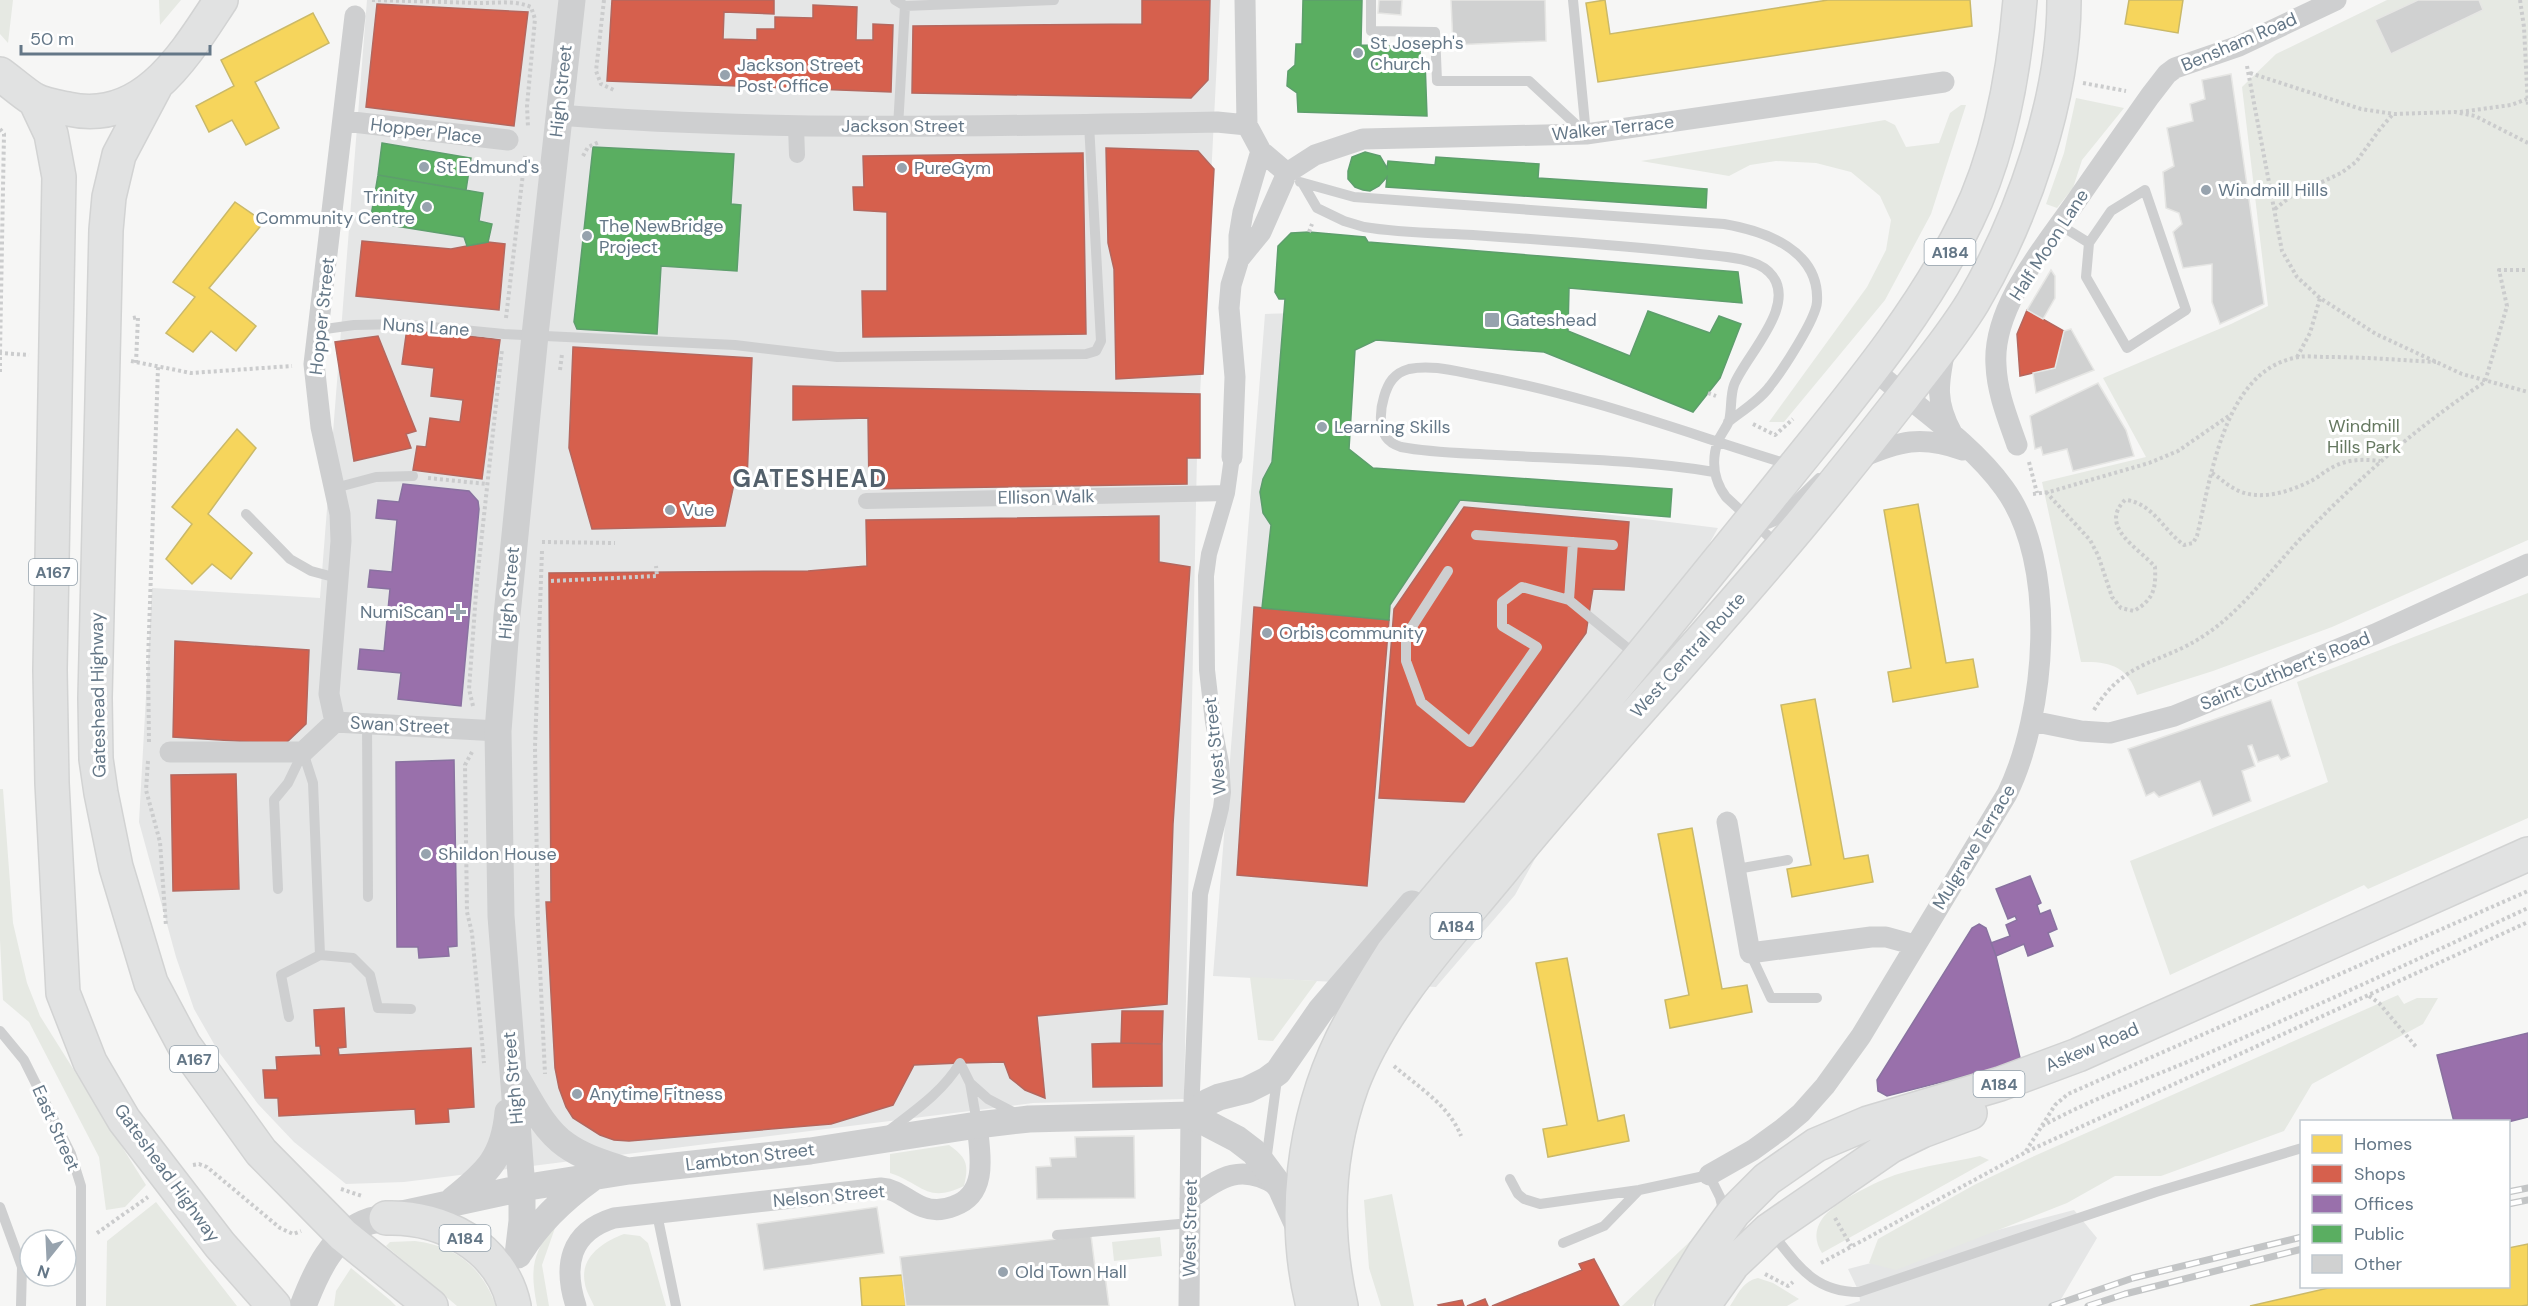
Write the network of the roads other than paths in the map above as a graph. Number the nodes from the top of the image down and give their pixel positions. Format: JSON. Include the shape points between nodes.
{"nodes":[{"id":1,"x":222,"y":0,"type":"edge"},
{"id":2,"x":572,"y":0,"type":"edge"},
{"id":3,"x":895,"y":0,"type":"edge"},
{"id":4,"x":1054,"y":0,"type":"edge"},
{"id":5,"x":1245,"y":0,"type":"edge"},
{"id":6,"x":1371,"y":0,"type":"edge"},
{"id":7,"x":1573,"y":0,"type":"edge"},
{"id":8,"x":2020,"y":0,"type":"edge"},
{"id":9,"x":2064,"y":0,"type":"edge"},
{"id":10,"x":2336,"y":0,"type":"edge"},
{"id":11,"x":905,"y":6,"type":"junction"},
{"id":12,"x":355,"y":16,"type":"dead end"},
{"id":13,"x":0,"y":74,"type":"edge"},
{"id":14,"x":1944,"y":82,"type":"dead end"},
{"id":15,"x":155,"y":87,"type":"junction"},
{"id":16,"x":2151,"y":96,"type":"joint"},
{"id":17,"x":35,"y":100,"type":"junction"},
{"id":18,"x":558,"y":115,"type":"junction"},
{"id":19,"x":344,"y":121,"type":"junction"},
{"id":20,"x":1089,"y":124,"type":"junction"},
{"id":21,"x":1247,"y":125,"type":"junction"},
{"id":22,"x":796,"y":126,"type":"junction"},
{"id":23,"x":898,"y":127,"type":"junction"},
{"id":24,"x":1586,"y":134,"type":"junction"},
{"id":25,"x":520,"y":142,"type":"road end"},
{"id":26,"x":1261,"y":151,"type":"junction"},
{"id":27,"x":798,"y":155,"type":"dead end"},
{"id":28,"x":1295,"y":178,"type":"junction"},
{"id":29,"x":2060,"y":225,"type":"junction"},
{"id":30,"x":2089,"y":243,"type":"junction"},
{"id":31,"x":1239,"y":260,"type":"junction"},
{"id":32,"x":318,"y":330,"type":"junction"},
{"id":33,"x":534,"y":335,"type":"junction"},
{"id":34,"x":1948,"y":338,"type":"junction"},
{"id":35,"x":1873,"y":369,"type":"junction"},
{"id":36,"x":1904,"y":396,"type":"junction"},
{"id":37,"x":1732,"y":419,"type":"junction"},
{"id":38,"x":1955,"y":439,"type":"junction"},
{"id":39,"x":1718,"y":442,"type":"junction"},
{"id":40,"x":2017,"y":444,"type":"road end"},
{"id":41,"x":1972,"y":453,"type":"junction"},
{"id":42,"x":1232,"y":457,"type":"joint"},
{"id":43,"x":1852,"y":462,"type":"junction"},
{"id":44,"x":1795,"y":466,"type":"junction"},
{"id":45,"x":1714,"y":472,"type":"junction"},
{"id":46,"x":413,"y":476,"type":"road end"},
{"id":47,"x":336,"y":488,"type":"junction"},
{"id":48,"x":1227,"y":493,"type":"junction"},
{"id":49,"x":866,"y":501,"type":"dead end"},
{"id":50,"x":246,"y":514,"type":"dead end"},
{"id":51,"x":1751,"y":520,"type":"junction"},
{"id":52,"x":1476,"y":535,"type":"dead end"},
{"id":53,"x":1573,"y":542,"type":"junction"},
{"id":54,"x":1613,"y":545,"type":"dead end"},
{"id":55,"x":1781,"y":548,"type":"junction"},
{"id":56,"x":2528,"y":564,"type":"edge"},
{"id":57,"x":1448,"y":571,"type":"dead end"},
{"id":58,"x":337,"y":578,"type":"junction"},
{"id":59,"x":1569,"y":600,"type":"junction"},
{"id":60,"x":1639,"y":657,"type":"junction"},
{"id":61,"x":2032,"y":721,"type":"junction"},
{"id":62,"x":335,"y":722,"type":"junction"},
{"id":63,"x":367,"y":723,"type":"junction"},
{"id":64,"x":498,"y":731,"type":"junction"},
{"id":65,"x":170,"y":752,"type":"dead end"},
{"id":66,"x":303,"y":752,"type":"junction"},
{"id":67,"x":1517,"y":804,"type":"junction"},
{"id":68,"x":1727,"y":822,"type":"dead end"},
{"id":69,"x":2528,"y":854,"type":"edge"},
{"id":70,"x":1788,"y":860,"type":"dead end"},
{"id":71,"x":1737,"y":870,"type":"junction"},
{"id":72,"x":2528,"y":871,"type":"edge"},
{"id":73,"x":278,"y":889,"type":"dead end"},
{"id":74,"x":368,"y":897,"type":"dead end"},
{"id":75,"x":1915,"y":945,"type":"junction"},
{"id":76,"x":1750,"y":953,"type":"junction"},
{"id":77,"x":320,"y":955,"type":"junction"},
{"id":78,"x":1817,"y":998,"type":"dead end"},
{"id":79,"x":411,"y":1010,"type":"dead end"},
{"id":80,"x":289,"y":1017,"type":"dead end"},
{"id":81,"x":0,"y":1030,"type":"edge"},
{"id":82,"x":511,"y":1069,"type":"junction"},
{"id":83,"x":1278,"y":1072,"type":"junction"},
{"id":84,"x":970,"y":1083,"type":"junction"},
{"id":85,"x":1191,"y":1115,"type":"junction"},
{"id":86,"x":1029,"y":1119,"type":"junction"},
{"id":87,"x":977,"y":1125,"type":"junction"},
{"id":88,"x":875,"y":1141,"type":"junction"},
{"id":89,"x":2300,"y":1148,"type":"edge"},
{"id":90,"x":1266,"y":1165,"type":"junction"},
{"id":91,"x":628,"y":1171,"type":"junction"},
{"id":92,"x":1709,"y":1175,"type":"junction"},
{"id":93,"x":594,"y":1176,"type":"junction"},
{"id":94,"x":1510,"y":1179,"type":"dead end"},
{"id":95,"x":522,"y":1188,"type":"junction"},
{"id":96,"x":1281,"y":1188,"type":"junction"},
{"id":97,"x":1639,"y":1190,"type":"junction"},
{"id":98,"x":1190,"y":1199,"type":"junction"},
{"id":99,"x":448,"y":1204,"type":"junction"},
{"id":100,"x":0,"y":1207,"type":"edge"},
{"id":101,"x":377,"y":1207,"type":"junction"},
{"id":102,"x":657,"y":1214,"type":"junction"},
{"id":103,"x":1190,"y":1223,"type":"junction"},
{"id":104,"x":1722,"y":1228,"type":"junction"},
{"id":105,"x":1769,"y":1230,"type":"junction"},
{"id":106,"x":343,"y":1235,"type":"junction"},
{"id":107,"x":1057,"y":1235,"type":"dead end"},
{"id":108,"x":1304,"y":1239,"type":"junction"},
{"id":109,"x":1563,"y":1243,"type":"dead end"},
{"id":110,"x":518,"y":1255,"type":"junction"},
{"id":111,"x":424,"y":1303,"type":"edge"},
{"id":112,"x":514,"y":1304,"type":"edge"},
{"id":113,"x":21,"y":1306,"type":"edge"},
{"id":114,"x":81,"y":1306,"type":"edge"},
{"id":115,"x":274,"y":1306,"type":"edge"},
{"id":116,"x":303,"y":1306,"type":"edge"},
{"id":117,"x":576,"y":1306,"type":"edge"},
{"id":118,"x":675,"y":1306,"type":"edge"},
{"id":119,"x":1189,"y":1306,"type":"edge"},
{"id":120,"x":1313,"y":1306,"type":"edge"},
{"id":121,"x":1341,"y":1306,"type":"edge"},
{"id":122,"x":1672,"y":1306,"type":"edge"},
{"id":123,"x":1702,"y":1306,"type":"edge"}],
"edges":[{"from":1,"to":15,"type":"highway"},
{"from":2,"to":18,"type":"street","name":"High Street"},
{"from":3,"to":11,"type":"lane"},
{"from":4,"to":11,"type":"lane"},
{"from":5,"to":21,"type":"street"},
{"from":6,"to":24,"type":"lane","via":[[1371,31],[1435,32],[1437,81],[1529,81]]},
{"from":7,"to":24,"type":"lane"},
{"from":8,"to":35,"type":"highway","name":"West Central Route","number":"A184","via":[[2007,94],[1989,162],[1968,217],[1935,279]]},
{"from":9,"to":34,"type":"highway","name":"West Central Route","number":"A184","via":[[2044,133],[2026,188],[1987,275]]},
{"from":10,"to":16,"type":"street","name":"Bensham Road","via":[[2239,46],[2175,69]]},
{"from":11,"to":23,"type":"lane"},
{"from":12,"to":19,"type":"street","name":"Hopper Street"},
{"from":13,"to":17,"type":"highway"},
{"from":14,"to":24,"type":"street","name":"Walker Terrace"},
{"from":15,"to":17,"type":"highway","via":[[134,100],[94,111]]},
{"from":15,"to":106,"type":"highway","name":"Gateshead Highway","number":"A167","via":[[119,154],[107,219],[95,698],[101,793],[116,867],[151,983],[184,1045],[261,1152]]},
{"from":16,"to":29,"type":"street","name":"Half Moon Lane"},
{"from":17,"to":115,"type":"highway","name":"Gateshead Highway","number":"A167","via":[[51,134],[59,177],[51,681],[63,993],[90,1062],[124,1120],[220,1245]]},
{"from":18,"to":22,"type":"street","name":"Jackson Street"},
{"from":18,"to":33,"type":"street","name":"High Street"},
{"from":19,"to":25,"type":"street","name":"Hopper Place"},
{"from":19,"to":32,"type":"street","name":"Hopper Street"},
{"from":20,"to":21,"type":"street","name":"Jackson Street"},
{"from":20,"to":23,"type":"street","name":"Jackson Street"},
{"from":20,"to":33,"type":"lane","name":"Nuns Lane","via":[[1101,341],[1096,351],[837,357],[735,345]]},
{"from":21,"to":26,"type":"street"},
{"from":22,"to":23,"type":"street","name":"Jackson Street"},
{"from":22,"to":27,"type":"street"},
{"from":24,"to":28,"type":"street","name":"Walker Terrace","via":[[1363,139],[1315,155]]},
{"from":26,"to":28,"type":"street"},
{"from":26,"to":31,"type":"street","name":"West Street","via":[[1243,212]]},
{"from":28,"to":31,"type":"street","name":"West Street"},
{"from":28,"to":37,"type":"lane","via":[[1317,208],[1344,221],[1373,228],[1651,249],[1758,264],[1773,276],[1778,307],[1734,385]]},
{"from":28,"to":37,"type":"lane","via":[[1354,197],[1724,224],[1758,231],[1782,242],[1803,260],[1812,277],[1816,295],[1814,314],[1770,388]]},
{"from":29,"to":30,"type":"lane"},
{"from":29,"to":40,"type":"street","name":"Half Moon Lane","via":[[2021,282],[1999,335],[1995,365],[2002,404]]},
{"from":30,"to":30,"type":"lane","via":[[2086,277],[2127,348],[2186,310],[2145,190],[2111,211]]},
{"from":31,"to":42,"type":"street","name":"West Street","via":[[1229,308],[1235,377]]},
{"from":32,"to":33,"type":"lane","name":"Nuns Lane","via":[[377,323]]},
{"from":32,"to":47,"type":"street","name":"Hopper Street","via":[[314,364],[321,427]]},
{"from":33,"to":64,"type":"street","name":"High Street"},
{"from":34,"to":36,"type":"highway","name":"West Central Route","number":"A184"},
{"from":34,"to":38,"type":"street","name":"Mulgrave Terrace","via":[[1938,392],[1942,413]]},
{"from":35,"to":36,"type":"street","name":"Mulgrave Terrace"},
{"from":35,"to":44,"type":"highway","name":"West Central Route","number":"A184"},
{"from":36,"to":38,"type":"street","name":"Mulgrave Terrace"},
{"from":36,"to":43,"type":"highway","name":"West Central Route","number":"A184"},
{"from":37,"to":39,"type":"lane"},
{"from":38,"to":41,"type":"street","name":"Mulgrave Terrace"},
{"from":39,"to":44,"type":"lane"},
{"from":39,"to":45,"type":"lane"},
{"from":39,"to":45,"type":"lane","via":[[1520,383],[1436,368],[1398,373],[1387,387],[1381,411],[1383,431],[1391,443],[1399,446],[1441,452],[1674,465]]},
{"from":41,"to":43,"type":"street","name":"Mulgrave Terrace","via":[[1918,440],[1894,444]]},
{"from":41,"to":61,"type":"street","name":"Mulgrave Terrace","via":[[2012,499],[2036,564],[2039,656]]},
{"from":42,"to":48,"type":"street","name":"West Street"},
{"from":43,"to":51,"type":"lane","via":[[1820,477],[1775,521],[1768,524]]},
{"from":43,"to":55,"type":"highway","name":"West Central Route","number":"A184"},
{"from":44,"to":51,"type":"highway","name":"West Central Route","number":"A184"},
{"from":45,"to":51,"type":"lane","via":[[1719,488]]},
{"from":46,"to":47,"type":"lane","via":[[376,477]]},
{"from":47,"to":58,"type":"street","name":"Hopper Street","via":[[341,541]]},
{"from":48,"to":49,"type":"street","name":"Ellison Walk"},
{"from":48,"to":85,"type":"street","name":"West Street","via":[[1206,576],[1207,670],[1223,792],[1200,894]]},
{"from":50,"to":58,"type":"lane","via":[[290,559],[311,571]]},
{"from":51,"to":55,"type":"lane"},
{"from":51,"to":60,"type":"highway","name":"West Central Route","number":"A184"},
{"from":52,"to":53,"type":"lane"},
{"from":53,"to":54,"type":"lane"},
{"from":53,"to":59,"type":"lane"},
{"from":55,"to":121,"type":"highway","name":"West Central Route","number":"A184","via":[[1530,836],[1422,968],[1374,1037],[1353,1081],[1330,1181],[1330,1248]]},
{"from":56,"to":61,"type":"street","name":"Saint Cuthbert's Road","via":[[2375,634],[2174,716],[2110,733]]},
{"from":57,"to":59,"type":"lane","via":[[1406,636],[1406,661],[1421,702],[1470,742],[1537,647],[1502,626],[1502,602],[1522,587]]},
{"from":58,"to":62,"type":"street","name":"Hopper Street","via":[[329,694]]},
{"from":59,"to":60,"type":"lane"},
{"from":60,"to":67,"type":"highway","name":"West Central Route","number":"A184"},
{"from":61,"to":75,"type":"street","name":"Mulgrave Terrace","via":[[2007,794]]},
{"from":62,"to":63,"type":"street","name":"Swan Street"},
{"from":62,"to":66,"type":"street","name":"Swan Street"},
{"from":63,"to":64,"type":"street","name":"Swan Street"},
{"from":63,"to":74,"type":"lane"},
{"from":64,"to":82,"type":"street","name":"High Street","via":[[501,916]]},
{"from":65,"to":66,"type":"street"},
{"from":66,"to":73,"type":"lane","via":[[288,783],[274,800]]},
{"from":66,"to":77,"type":"lane","via":[[313,783]]},
{"from":67,"to":83,"type":"street","via":[[1419,896],[1321,1010]]},
{"from":67,"to":108,"type":"highway","name":"West Central Route","number":"A184","via":[[1393,952],[1341,1041],[1310,1132],[1302,1193]]},
{"from":68,"to":71,"type":"street"},
{"from":69,"to":104,"type":"highway","name":"Askew Road","number":"A184","via":[[2078,1055],[1840,1134],[1798,1156],[1767,1179]]},
{"from":70,"to":71,"type":"lane"},
{"from":71,"to":76,"type":"street"},
{"from":72,"to":105,"type":"highway","name":"Askew Road","number":"A184","via":[[2085,1069],[1922,1131],[1865,1163]]},
{"from":75,"to":76,"type":"street","via":[[1886,937]]},
{"from":75,"to":92,"type":"street","name":"Mulgrave Terrace","via":[[1861,1036],[1817,1095],[1782,1129]]},
{"from":76,"to":78,"type":"lane","via":[[1771,998]]},
{"from":77,"to":79,"type":"lane","via":[[353,958],[370,975],[378,1008]]},
{"from":77,"to":80,"type":"lane","via":[[281,975]]},
{"from":81,"to":114,"type":"lane","name":"East Street","via":[[24,1060],[71,1154],[81,1186]]},
{"from":82,"to":91,"type":"street","via":[[541,1118],[565,1145]]},
{"from":82,"to":95,"type":"street","name":"High Street"},
{"from":82,"to":99,"type":"street","via":[[506,1131],[498,1156]]},
{"from":83,"to":85,"type":"street","via":[[1246,1090],[1219,1096]]},
{"from":83,"to":90,"type":"lane"},
{"from":84,"to":86,"type":"lane","via":[[988,1099]]},
{"from":84,"to":87,"type":"lane"},
{"from":84,"to":88,"type":"lane","via":[[960,1063],[949,1081],[928,1101]]},
{"from":85,"to":86,"type":"street"},
{"from":85,"to":90,"type":"street","via":[[1237,1139]]},
{"from":85,"to":98,"type":"street","name":"West Street"},
{"from":86,"to":87,"type":"street"},
{"from":87,"to":88,"type":"street","name":"Lambton Street"},
{"from":87,"to":102,"type":"street","name":"Nelson Street","via":[[981,1168],[978,1180],[969,1198],[950,1208],[930,1209],[881,1188]]},
{"from":88,"to":91,"type":"street","name":"Lambton Street"},
{"from":89,"to":105,"type":"lane","via":[[2156,1192],[1859,1292],[1830,1288],[1804,1273]]},
{"from":90,"to":96,"type":"street"},
{"from":91,"to":93,"type":"street","name":"Lambton Street"},
{"from":92,"to":97,"type":"lane"},
{"from":92,"to":104,"type":"lane","via":[[1723,1208]]},
{"from":93,"to":95,"type":"street","name":"Lambton Street"},
{"from":93,"to":110,"type":"street","via":[[543,1221]]},
{"from":94,"to":97,"type":"lane","via":[[1518,1194],[1540,1204]]},
{"from":95,"to":99,"type":"street","name":"Lambton Street"},
{"from":95,"to":110,"type":"street","name":"High Street"},
{"from":96,"to":98,"type":"street","via":[[1254,1174],[1240,1173],[1218,1180]]},
{"from":96,"to":108,"type":"street"},
{"from":97,"to":109,"type":"lane","via":[[1604,1226]]},
{"from":98,"to":103,"type":"street","name":"West Street"},
{"from":99,"to":101,"type":"street","name":"Lambton Street"},
{"from":100,"to":113,"type":"lane","via":[[22,1267]]},
{"from":101,"to":106,"type":"street","number":"A184"},
{"from":101,"to":112,"type":"highway","number":"A184","via":[[440,1224],[474,1244],[504,1276]]},
{"from":102,"to":117,"type":"street","name":"Nelson Street","via":[[614,1218],[589,1229],[570,1259]]},
{"from":102,"to":118,"type":"lane"},
{"from":103,"to":107,"type":"lane"},
{"from":103,"to":119,"type":"street","name":"West Street"},
{"from":104,"to":122,"type":"highway","name":"Askew Road","number":"A184"},
{"from":105,"to":123,"type":"highway","name":"Askew Road","number":"A184","via":[[1733,1264]]},
{"from":106,"to":111,"type":"highway","name":"Gateshead Highway","number":"A167"},
{"from":106,"to":116,"type":"street","via":[[317,1274]]},
{"from":108,"to":120,"type":"highway","name":"West Central Route","number":"A184","via":[[1307,1284]]},
{"from":110,"to":112,"type":"highway"}]}
